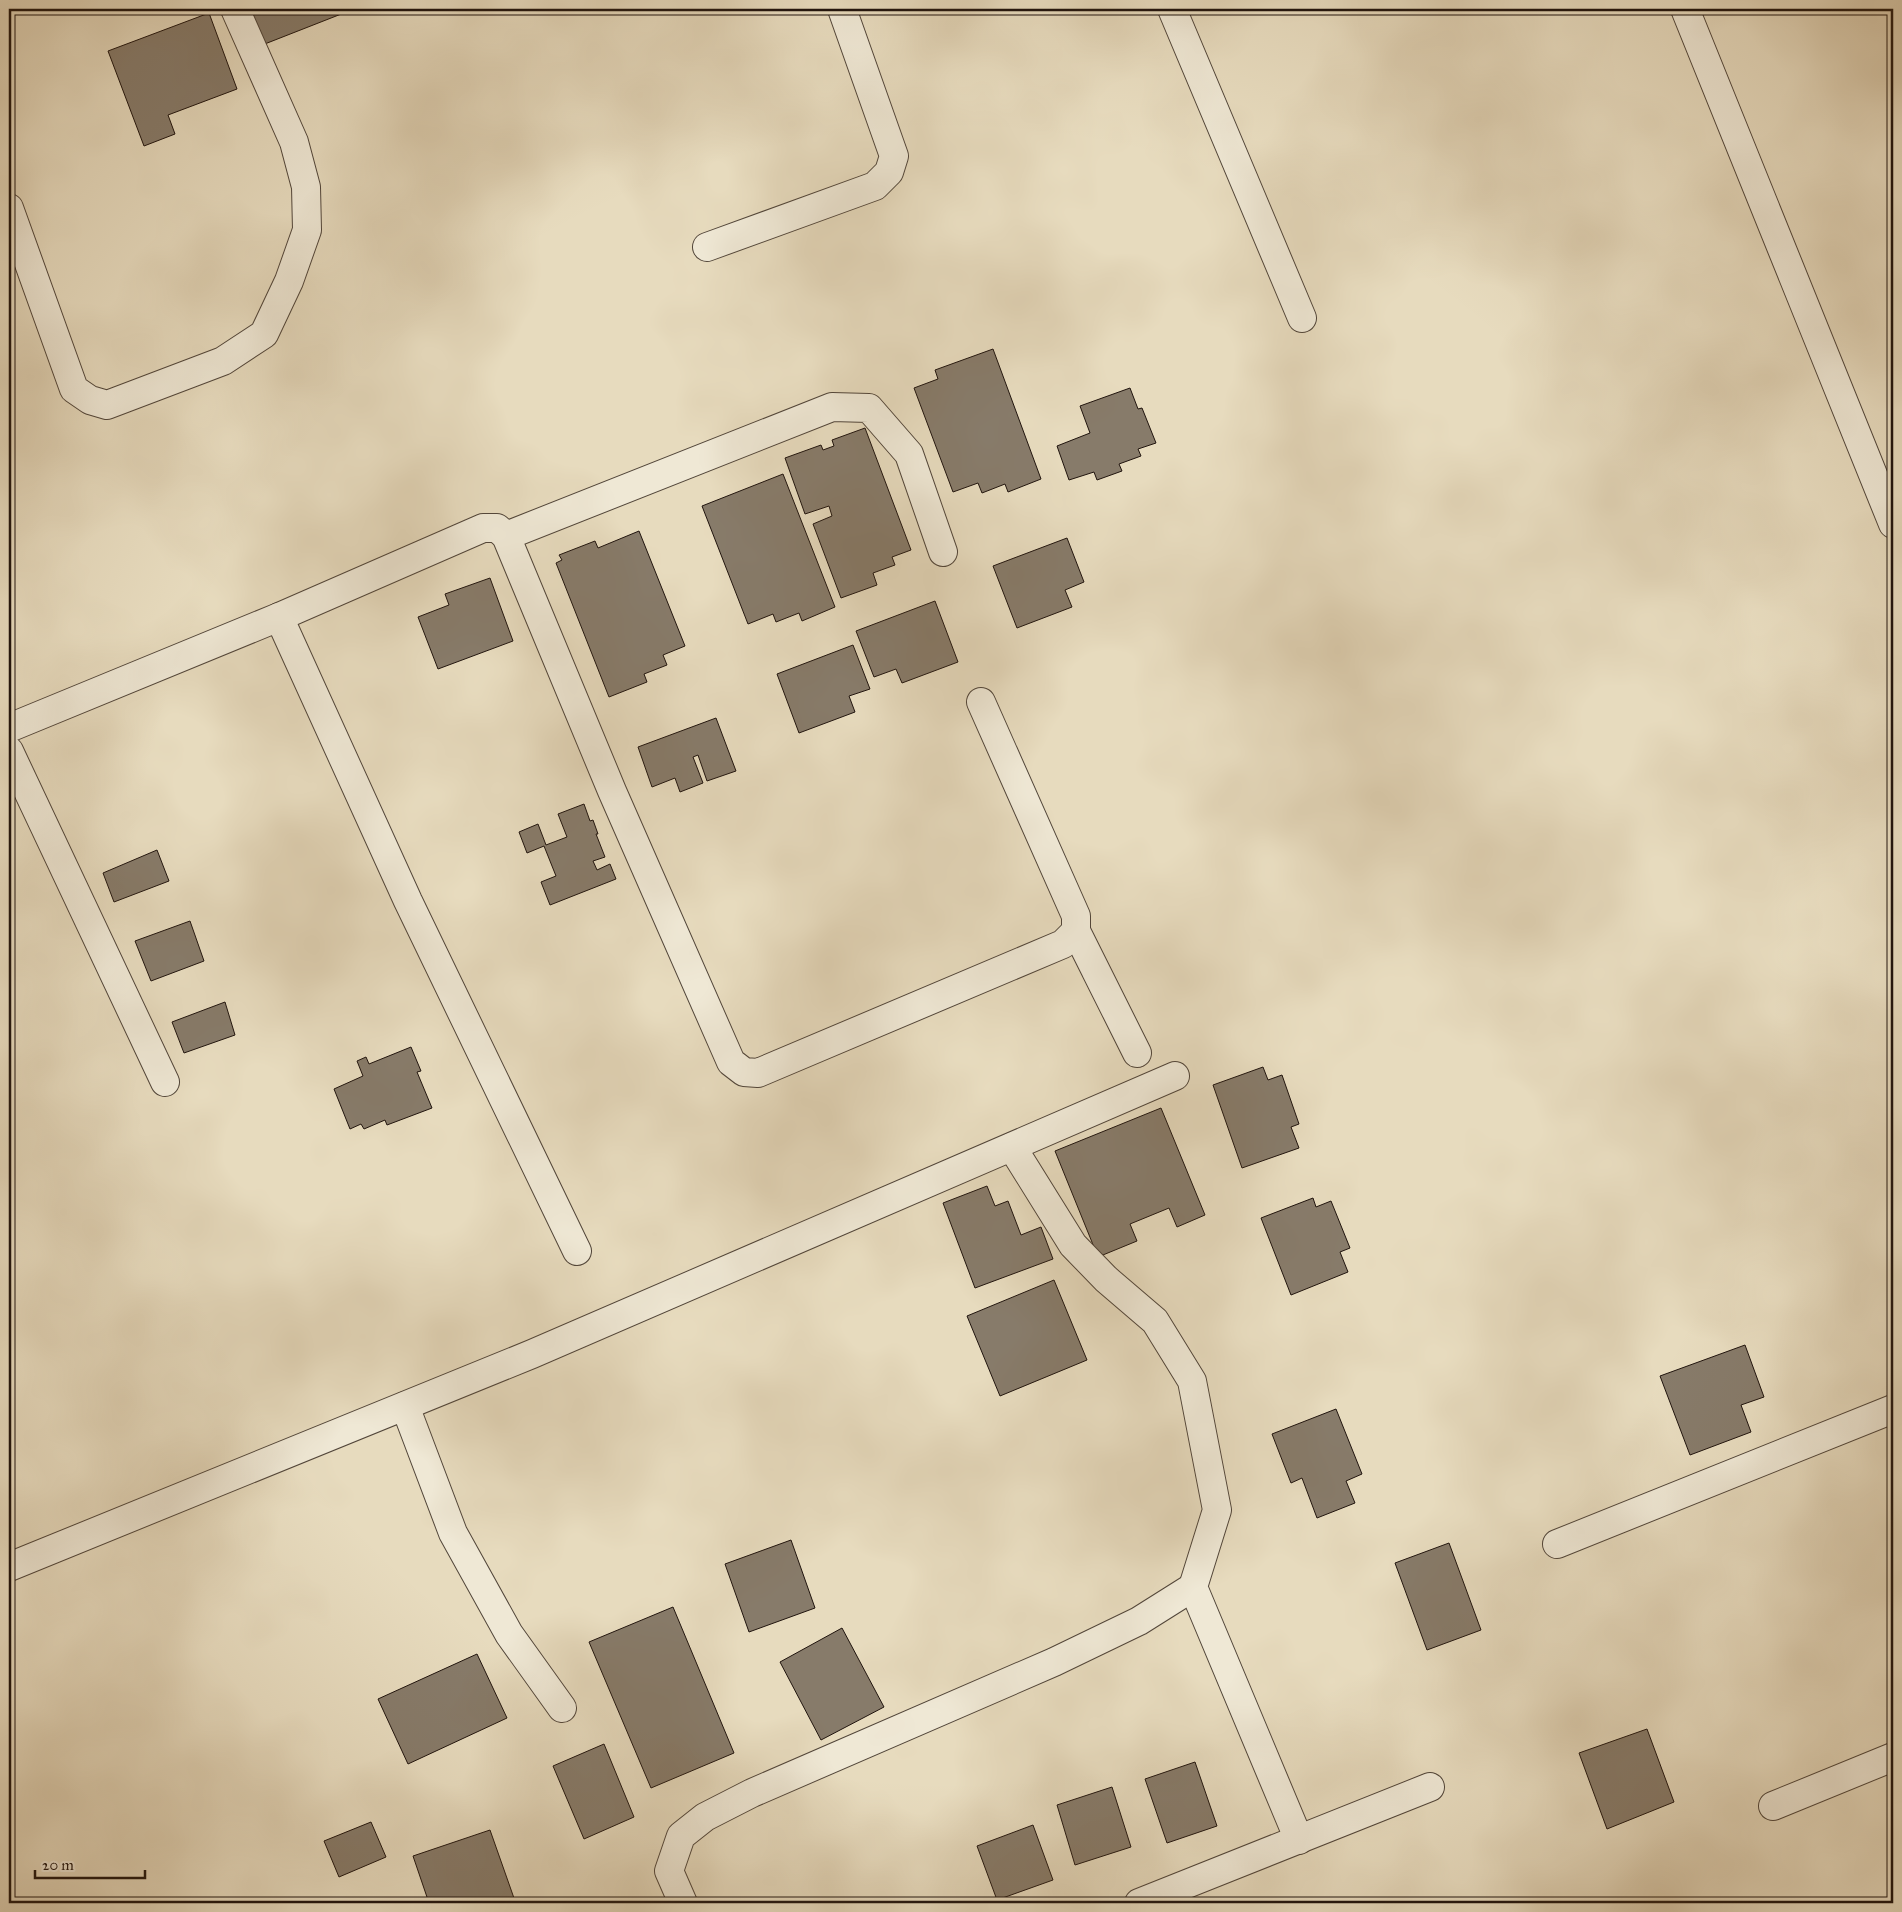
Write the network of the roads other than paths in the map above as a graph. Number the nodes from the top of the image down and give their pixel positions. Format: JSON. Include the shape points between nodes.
{"nodes":[{"id":1,"x":235,"y":9,"type":"edge"},
{"id":2,"x":842,"y":9,"type":"edge"},
{"id":3,"x":1172,"y":9,"type":"edge"},
{"id":4,"x":1685,"y":9,"type":"edge"},
{"id":5,"x":9,"y":208,"type":"edge"},
{"id":6,"x":707,"y":246,"type":"dead end"},
{"id":7,"x":1302,"y":318,"type":"dead end"},
{"id":8,"x":1893,"y":524,"type":"edge"},
{"id":9,"x":506,"y":536,"type":"junction"},
{"id":10,"x":943,"y":552,"type":"dead end"},
{"id":11,"x":279,"y":617,"type":"junction"},
{"id":12,"x":981,"y":702,"type":"dead end"},
{"id":13,"x":9,"y":728,"type":"edge"},
{"id":14,"x":9,"y":751,"type":"edge"},
{"id":15,"x":1076,"y":931,"type":"junction"},
{"id":16,"x":1137,"y":1054,"type":"dead end"},
{"id":17,"x":1175,"y":1076,"type":"dead end"},
{"id":18,"x":166,"y":1082,"type":"dead end"},
{"id":19,"x":1012,"y":1147,"type":"junction"},
{"id":20,"x":577,"y":1252,"type":"dead end"},
{"id":21,"x":405,"y":1406,"type":"junction"},
{"id":22,"x":1893,"y":1409,"type":"edge"},
{"id":23,"x":1557,"y":1544,"type":"dead end"},
{"id":24,"x":9,"y":1566,"type":"edge"},
{"id":25,"x":1193,"y":1587,"type":"junction"},
{"id":26,"x":562,"y":1708,"type":"dead end"},
{"id":27,"x":1893,"y":1756,"type":"edge"},
{"id":28,"x":1430,"y":1787,"type":"dead end"},
{"id":29,"x":1773,"y":1806,"type":"dead end"},
{"id":30,"x":1299,"y":1840,"type":"junction"},
{"id":31,"x":683,"y":1903,"type":"edge"},
{"id":32,"x":1139,"y":1903,"type":"edge"}],
"edges":[{"from":1,"to":5,"type":"street","via":[[294,142],[306,187],[307,230],[289,281],[264,334],[223,361],[107,405],[90,400],[74,389]]},
{"from":2,"to":6,"type":"street","via":[[894,156],[889,172],[875,186]]},
{"from":3,"to":7,"type":"street"},
{"from":4,"to":8,"type":"street"},
{"from":9,"to":10,"type":"street","via":[[832,407],[869,408],[909,454]]},
{"from":9,"to":11,"type":"street","via":[[497,528],[483,528]]},
{"from":9,"to":15,"type":"street","via":[[731,1062],[744,1072],[758,1073],[1063,944]]},
{"from":11,"to":13,"type":"street"},
{"from":11,"to":20,"type":"street","via":[[408,901]]},
{"from":12,"to":15,"type":"street","via":[[1076,916]]},
{"from":14,"to":18,"type":"street"},
{"from":15,"to":16,"type":"street"},
{"from":17,"to":19,"type":"street"},
{"from":19,"to":21,"type":"street","via":[[712,1278]]},
{"from":19,"to":25,"type":"street","via":[[1073,1245],[1106,1279],[1155,1321],[1192,1381],[1217,1510]]},
{"from":21,"to":24,"type":"street"},
{"from":21,"to":26,"type":"street","via":[[453,1533],[509,1634]]},
{"from":22,"to":23,"type":"street"},
{"from":25,"to":30,"type":"street"},
{"from":25,"to":31,"type":"street","via":[[1139,1621],[1054,1662],[752,1793],[705,1817],[681,1836],[669,1871]]},
{"from":27,"to":29,"type":"street"},
{"from":28,"to":30,"type":"street"},
{"from":30,"to":32,"type":"street"}]}
